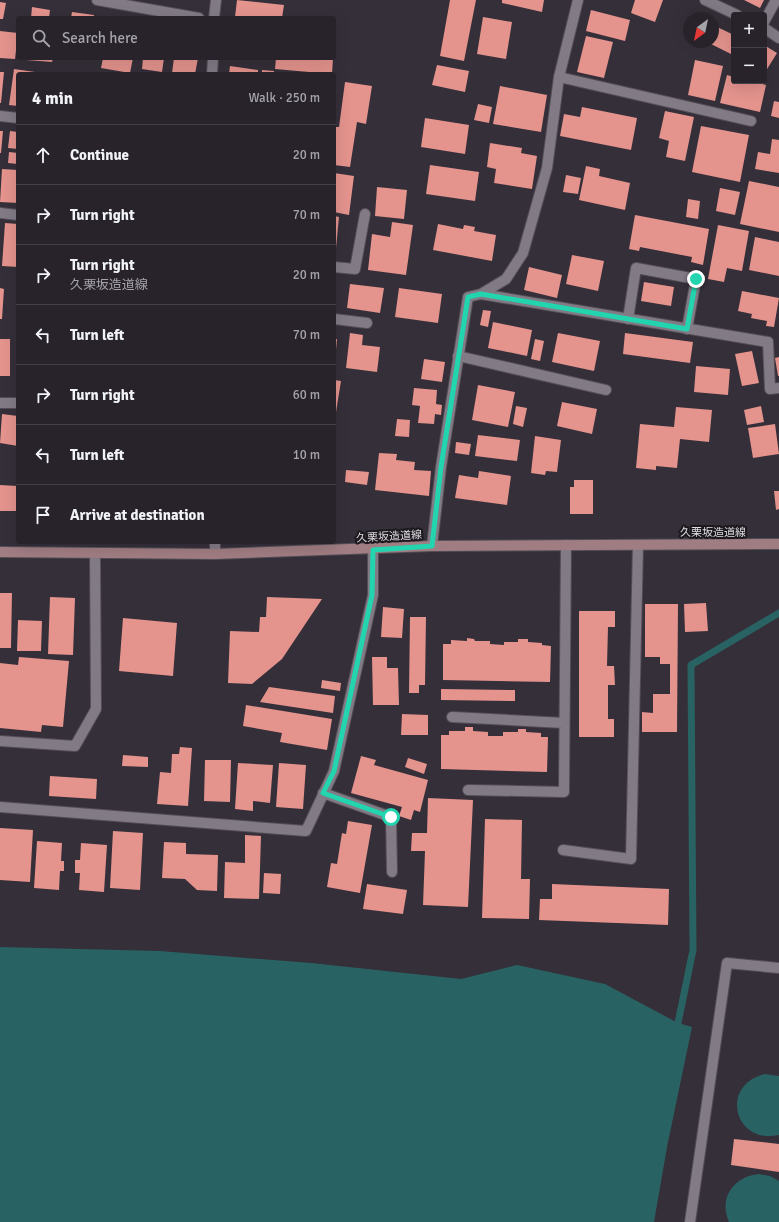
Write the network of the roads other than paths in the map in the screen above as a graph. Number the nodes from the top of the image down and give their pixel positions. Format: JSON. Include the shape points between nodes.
{"nodes":[{"id":1,"x":97,"y":0,"type":"edge"},
{"id":2,"x":216,"y":0,"type":"edge"},
{"id":3,"x":578,"y":0,"type":"edge"},
{"id":4,"x":705,"y":0,"type":"edge"},
{"id":5,"x":776,"y":0,"type":"edge"},
{"id":6,"x":731,"y":12,"type":"edge"},
{"id":7,"x":188,"y":16,"type":"edge"},
{"id":8,"x":214,"y":16,"type":"edge"},
{"id":9,"x":767,"y":16,"type":"edge"},
{"id":10,"x":767,"y":30,"type":"edge"},
{"id":11,"x":779,"y":38,"type":"edge"},
{"id":12,"x":213,"y":60,"type":"edge"},
{"id":13,"x":212,"y":72,"type":"edge"},
{"id":14,"x":559,"y":77,"type":"junction"},
{"id":15,"x":0,"y":116,"type":"edge"},
{"id":16,"x":16,"y":118,"type":"edge"},
{"id":17,"x":751,"y":121,"type":"dead end"},
{"id":18,"x":0,"y":213,"type":"edge"},
{"id":19,"x":16,"y":214,"type":"edge"},
{"id":20,"x":365,"y":214,"type":"dead end"},
{"id":21,"x":336,"y":267,"type":"edge"},
{"id":22,"x":481,"y":294,"type":"junction"},
{"id":23,"x":628,"y":318,"type":"junction"},
{"id":24,"x":336,"y":319,"type":"edge"},
{"id":25,"x":368,"y":323,"type":"dead end"},
{"id":26,"x":687,"y":329,"type":"junction"},
{"id":27,"x":458,"y":356,"type":"junction"},
{"id":28,"x":779,"y":388,"type":"edge"},
{"id":29,"x":606,"y":390,"type":"dead end"},
{"id":30,"x":0,"y":403,"type":"edge"},
{"id":31,"x":16,"y":403,"type":"edge"},
{"id":32,"x":215,"y":544,"type":"edge"},
{"id":33,"x":638,"y":544,"type":"junction"},
{"id":34,"x":779,"y":544,"type":"edge"},
{"id":35,"x":566,"y":545,"type":"junction"},
{"id":36,"x":432,"y":546,"type":"junction"},
{"id":37,"x":373,"y":550,"type":"junction"},
{"id":38,"x":0,"y":552,"type":"edge"},
{"id":39,"x":95,"y":554,"type":"junction"},
{"id":40,"x":215,"y":554,"type":"junction"},
{"id":41,"x":452,"y":717,"type":"dead end"},
{"id":42,"x":564,"y":723,"type":"junction"},
{"id":43,"x":0,"y":741,"type":"edge"},
{"id":44,"x":468,"y":790,"type":"dead end"},
{"id":45,"x":323,"y":793,"type":"junction"},
{"id":46,"x":0,"y":807,"type":"edge"},
{"id":47,"x":563,"y":850,"type":"dead end"},
{"id":48,"x":392,"y":872,"type":"dead end"},
{"id":49,"x":779,"y":968,"type":"edge"},
{"id":50,"x":690,"y":1222,"type":"edge"}],
"edges":[{"from":1,"to":7,"type":"street"},
{"from":2,"to":8,"type":"street"},
{"from":3,"to":14,"type":"street"},
{"from":4,"to":6,"type":"street"},
{"from":5,"to":9,"type":"street"},
{"from":10,"to":11,"type":"street"},
{"from":12,"to":13,"type":"street"},
{"from":14,"to":17,"type":"street"},
{"from":14,"to":22,"type":"street","via":[[546,168],[523,253],[506,280]]},
{"from":15,"to":16,"type":"street"},
{"from":18,"to":19,"type":"street"},
{"from":20,"to":21,"type":"street","via":[[355,269]]},
{"from":22,"to":23,"type":"street"},
{"from":22,"to":27,"type":"street","via":[[468,297]]},
{"from":23,"to":26,"type":"street"},
{"from":23,"to":26,"type":"street","via":[[636,268],[644,269],[696,279]]},
{"from":24,"to":25,"type":"street"},
{"from":26,"to":28,"type":"street","via":[[768,342],[770,389]]},
{"from":27,"to":29,"type":"street"},
{"from":27,"to":36,"type":"street"},
{"from":30,"to":31,"type":"street"},
{"from":32,"to":40,"type":"street"},
{"from":33,"to":34,"type":"main road","name":"久栗坂造道線"},
{"from":33,"to":35,"type":"main road","name":"久栗坂造道線"},
{"from":33,"to":47,"type":"street","via":[[632,859]]},
{"from":35,"to":36,"type":"main road","name":"久栗坂造道線"},
{"from":35,"to":42,"type":"street"},
{"from":36,"to":37,"type":"main road","name":"久栗坂造道線"},
{"from":37,"to":40,"type":"main road","name":"久栗坂造道線"},
{"from":37,"to":45,"type":"street","via":[[372,595],[334,771]]},
{"from":38,"to":39,"type":"main road","name":"久栗坂造道線"},
{"from":39,"to":40,"type":"main road","name":"久栗坂造道線"},
{"from":39,"to":43,"type":"street","via":[[96,709],[75,746]]},
{"from":41,"to":42,"type":"street"},
{"from":42,"to":44,"type":"street","via":[[564,792]]},
{"from":45,"to":46,"type":"street","via":[[306,831]]},
{"from":45,"to":48,"type":"street","via":[[391,817]]},
{"from":49,"to":50,"type":"street","via":[[727,963]]}]}
